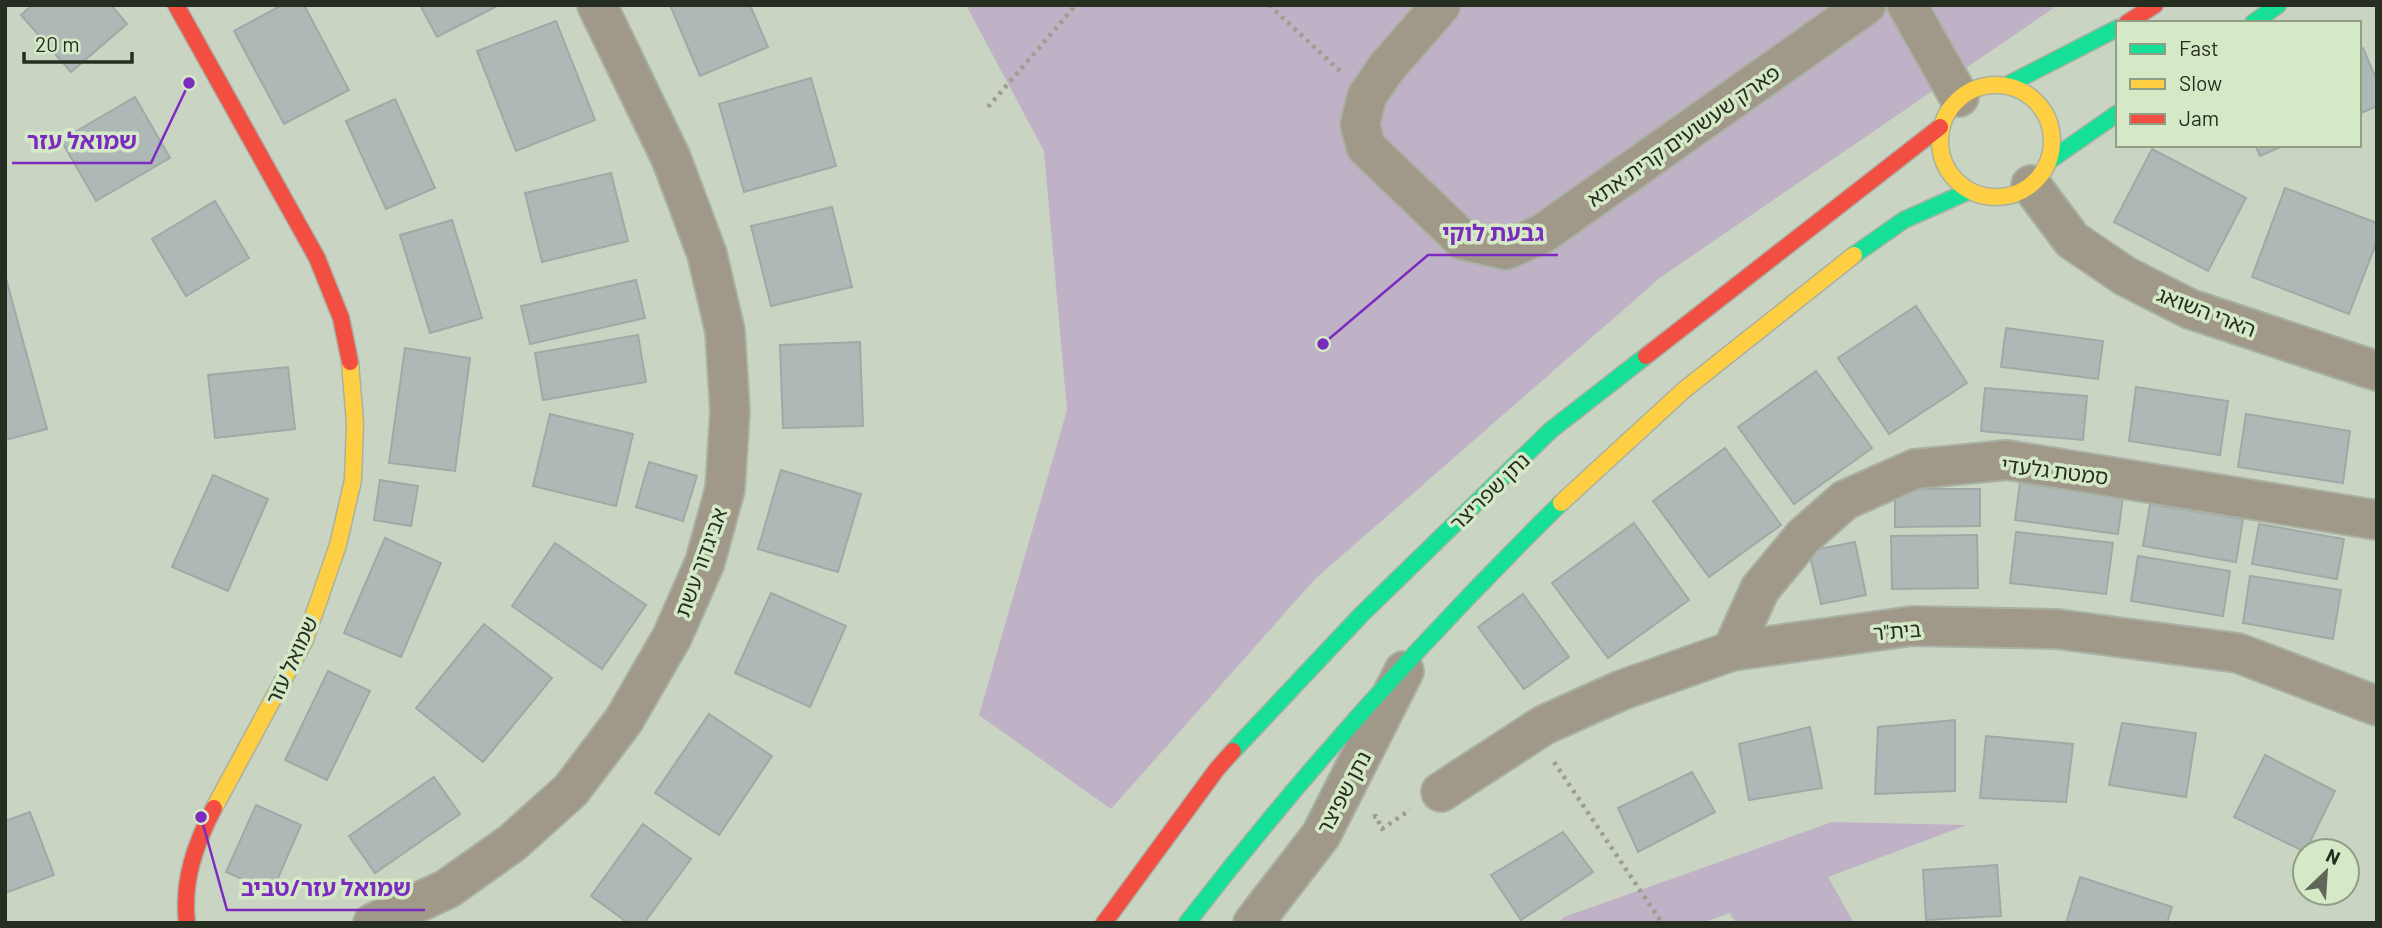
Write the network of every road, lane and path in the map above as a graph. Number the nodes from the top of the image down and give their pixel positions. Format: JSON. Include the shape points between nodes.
{"nodes":[{"id":1,"x":176,"y":5,"type":"edge"},
{"id":2,"x":597,"y":5,"type":"edge"},
{"id":3,"x":1076,"y":5,"type":"edge"},
{"id":4,"x":1269,"y":5,"type":"edge"},
{"id":5,"x":1441,"y":5,"type":"edge"},
{"id":6,"x":1867,"y":5,"type":"edge"},
{"id":7,"x":1907,"y":5,"type":"edge"},
{"id":8,"x":2155,"y":5,"type":"edge"},
{"id":9,"x":2278,"y":5,"type":"edge"},
{"id":10,"x":2130,"y":21,"type":"edge"},
{"id":11,"x":2255,"y":21,"type":"edge"},
{"id":12,"x":2116,"y":29,"type":"edge"},
{"id":13,"x":2007,"y":85,"type":"junction"},
{"id":14,"x":1367,"y":96,"type":"junction"},
{"id":15,"x":988,"y":107,"type":"dead end"},
{"id":16,"x":1949,"y":112,"type":"junction"},
{"id":17,"x":2116,"y":115,"type":"edge"},
{"id":18,"x":2040,"y":173,"type":"junction"},
{"id":19,"x":1969,"y":191,"type":"junction"},
{"id":20,"x":2377,"y":371,"type":"edge"},
{"id":21,"x":2377,"y":520,"type":"edge"},
{"id":22,"x":1415,"y":650,"type":"junction"},
{"id":23,"x":1732,"y":651,"type":"junction"},
{"id":24,"x":2376,"y":704,"type":"edge"},
{"id":25,"x":1534,"y":732,"type":"junction"},
{"id":26,"x":1441,"y":792,"type":"joint"},
{"id":27,"x":1326,"y":826,"type":"junction"},
{"id":28,"x":187,"y":923,"type":"edge"},
{"id":29,"x":373,"y":923,"type":"edge"},
{"id":30,"x":1104,"y":923,"type":"edge"},
{"id":31,"x":1187,"y":923,"type":"edge"},
{"id":32,"x":1253,"y":923,"type":"edge"},
{"id":33,"x":1662,"y":923,"type":"edge"}],
"edges":[{"from":1,"to":28,"type":"street","name":"שמואל עזר","via":[[317,258],[341,318],[355,423],[353,480],[338,545],[305,640],[200,836],[184,898]]},
{"from":2,"to":29,"type":"street","name":"אביגדור עשת","via":[[671,158],[707,254],[725,331],[730,411],[725,489],[705,562],[672,637],[624,720],[571,790],[512,843],[447,889]]},
{"from":3,"to":15,"type":"path"},
{"from":4,"to":14,"type":"path"},
{"from":5,"to":14,"type":"street","name":"פארק שעשועים קרית אתא"},
{"from":6,"to":14,"type":"street","name":"פארק שעשועים קרית אתא","via":[[1542,234],[1506,250],[1463,240],[1366,147],[1360,125]]},
{"from":7,"to":16,"type":"street"},
{"from":8,"to":10,"type":"street"},
{"from":9,"to":11,"type":"street"},
{"from":12,"to":13,"type":"street"},
{"from":13,"to":16,"type":"street","via":[[1973,88]]},
{"from":13,"to":18,"type":"street","via":[[2040,105],[2050,123],[2052,142]]},
{"from":16,"to":19,"type":"street","via":[[1939,146],[1944,164]]},
{"from":16,"to":30,"type":"street","name":"נתן שפריצר","via":[[1551,430],[1361,615],[1217,769]]},
{"from":17,"to":18,"type":"street"},
{"from":18,"to":19,"type":"street","via":[[2017,193],[2001,197]]},
{"from":18,"to":20,"type":"street","name":"הארי השואג","via":[[2073,240],[2125,276],[2190,309]]},
{"from":19,"to":22,"type":"street","via":[[1897,224],[1700,374],[1615,449]]},
{"from":21,"to":23,"type":"street","name":"סמטת גלעדי","via":[[2007,460],[1916,470],[1845,500],[1804,536],[1760,589]]},
{"from":22,"to":27,"type":"street","name":"נתן שפיצר"},
{"from":22,"to":31,"type":"street","via":[[1318,759]]},
{"from":23,"to":24,"type":"street","name":"בית\"ר","via":[[1912,626],[2057,629],[2238,653]]},
{"from":23,"to":25,"type":"street","name":"בית\"ר","via":[[1622,691]]},
{"from":25,"to":26,"type":"street","name":"בית\"ר"},
{"from":25,"to":33,"type":"path"},
{"from":26,"to":27,"type":"path","via":[[1382,829],[1376,816]]},
{"from":27,"to":32,"type":"street","name":"נתן שפיצר"}]}
